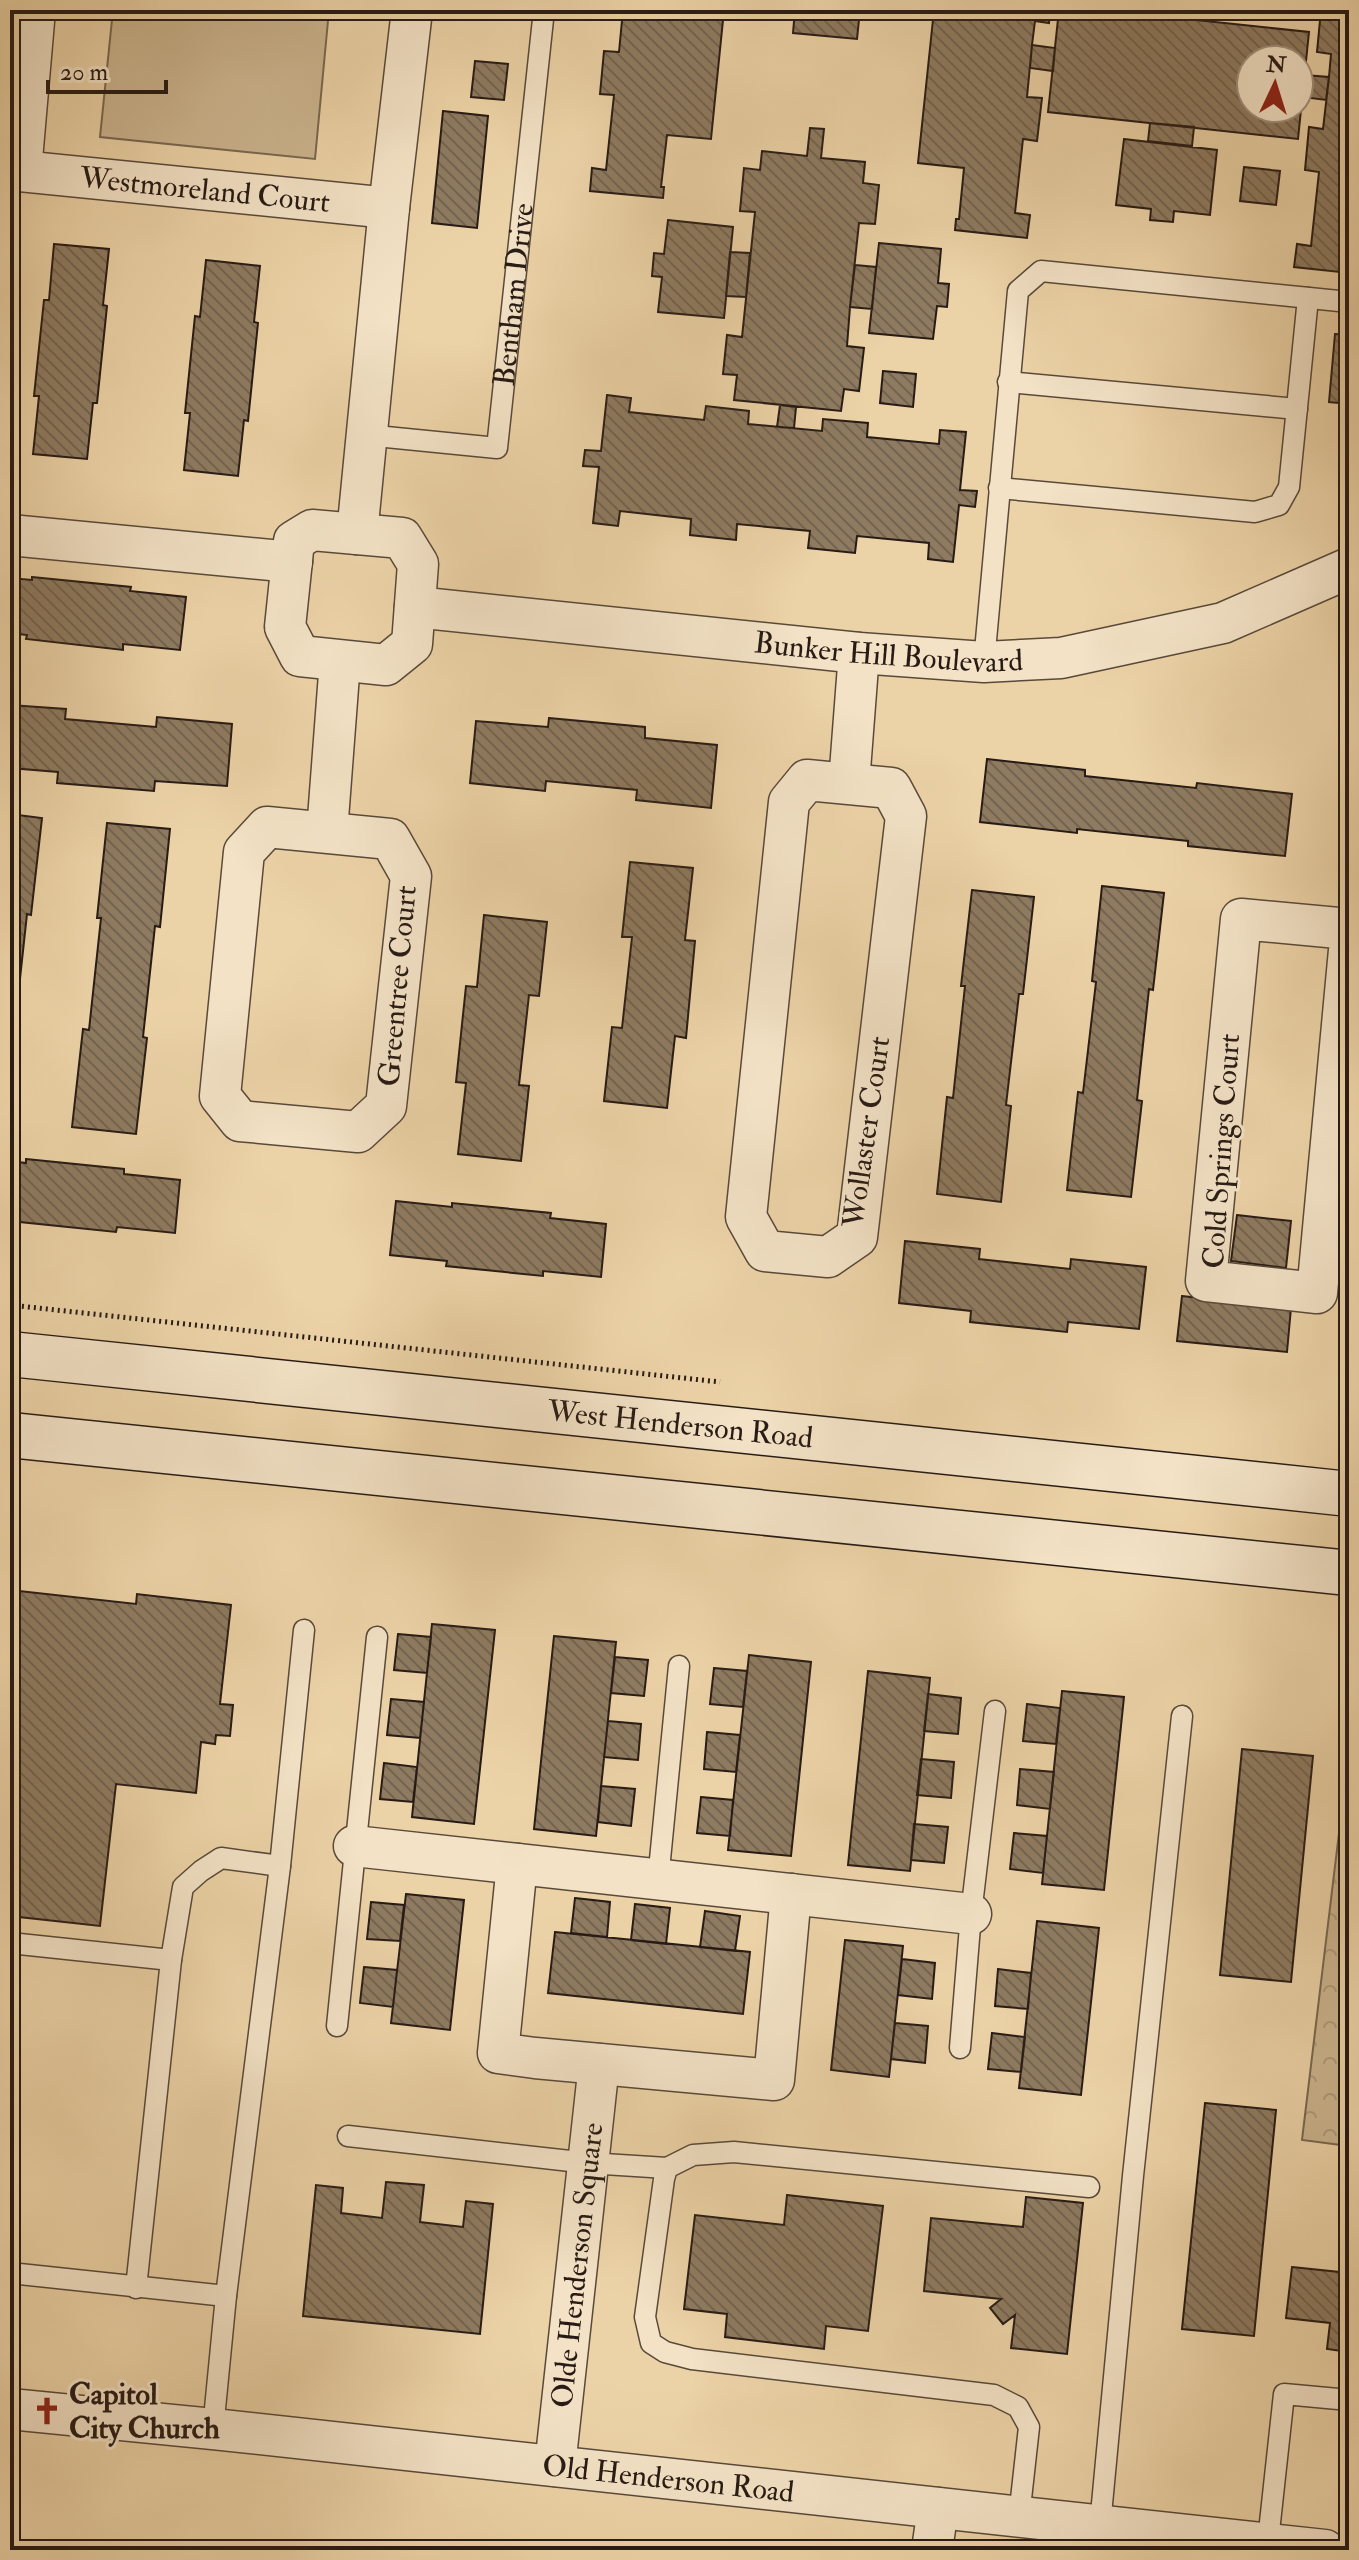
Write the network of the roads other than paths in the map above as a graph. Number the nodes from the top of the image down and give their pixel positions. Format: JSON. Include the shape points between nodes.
{"nodes":[{"id":1,"x":35,"y":10,"type":"edge"},
{"id":2,"x":412,"y":10,"type":"edge"},
{"id":3,"x":544,"y":10,"type":"edge"},
{"id":4,"x":15,"y":170,"type":"edge"},
{"id":5,"x":389,"y":208,"type":"junction"},
{"id":6,"x":1308,"y":298,"type":"junction"},
{"id":7,"x":1349,"y":302,"type":"edge"},
{"id":8,"x":1008,"y":382,"type":"junction"},
{"id":9,"x":1297,"y":409,"type":"junction"},
{"id":10,"x":366,"y":435,"type":"junction"},
{"id":11,"x":999,"y":488,"type":"junction"},
{"id":12,"x":357,"y":534,"type":"junction"},
{"id":13,"x":10,"y":535,"type":"edge"},
{"id":14,"x":292,"y":562,"type":"junction"},
{"id":15,"x":1347,"y":576,"type":"edge"},
{"id":16,"x":415,"y":607,"type":"junction"},
{"id":17,"x":859,"y":653,"type":"junction"},
{"id":18,"x":340,"y":661,"type":"junction"},
{"id":19,"x":984,"y":662,"type":"junction"},
{"id":20,"x":849,"y":783,"type":"junction"},
{"id":21,"x":327,"y":832,"type":"junction"},
{"id":22,"x":1349,"y":929,"type":"edge"},
{"id":23,"x":1349,"y":950,"type":"edge"},
{"id":24,"x":10,"y":1354,"type":"edge"},
{"id":25,"x":10,"y":1435,"type":"edge"},
{"id":26,"x":1349,"y":1494,"type":"edge"},
{"id":27,"x":1349,"y":1573,"type":"edge"},
{"id":28,"x":304,"y":1630,"type":"dead end"},
{"id":29,"x":377,"y":1637,"type":"dead end"},
{"id":30,"x":679,"y":1666,"type":"dead end"},
{"id":31,"x":995,"y":1711,"type":"dead end"},
{"id":32,"x":1182,"y":1716,"type":"dead end"},
{"id":33,"x":354,"y":1846,"type":"junction"},
{"id":34,"x":517,"y":1864,"type":"junction"},
{"id":35,"x":280,"y":1866,"type":"junction"},
{"id":36,"x":658,"y":1880,"type":"junction"},
{"id":37,"x":791,"y":1894,"type":"junction"},
{"id":38,"x":971,"y":1914,"type":"junction"},
{"id":39,"x":10,"y":1943,"type":"edge"},
{"id":40,"x":171,"y":1960,"type":"junction"},
{"id":41,"x":337,"y":2026,"type":"dead end"},
{"id":42,"x":960,"y":2048,"type":"dead end"},
{"id":43,"x":599,"y":2064,"type":"junction"},
{"id":44,"x":348,"y":2136,"type":"dead end"},
{"id":45,"x":588,"y":2163,"type":"junction"},
{"id":46,"x":667,"y":2168,"type":"junction"},
{"id":47,"x":1089,"y":2187,"type":"dead end"},
{"id":48,"x":10,"y":2273,"type":"edge"},
{"id":49,"x":136,"y":2288,"type":"junction"},
{"id":50,"x":226,"y":2296,"type":"junction"},
{"id":51,"x":1349,"y":2400,"type":"edge"},
{"id":52,"x":10,"y":2409,"type":"edge"},
{"id":53,"x":213,"y":2429,"type":"junction"},
{"id":54,"x":555,"y":2466,"type":"junction"},
{"id":55,"x":938,"y":2508,"type":"junction"},
{"id":56,"x":1019,"y":2517,"type":"junction"},
{"id":57,"x":1100,"y":2525,"type":"junction"},
{"id":58,"x":1268,"y":2547,"type":"edge"},
{"id":59,"x":932,"y":2550,"type":"edge"},
{"id":60,"x":1325,"y":2550,"type":"edge"}],
"edges":[{"from":1,"to":4,"type":"street","name":"Westmoreland Court"},
{"from":2,"to":5,"type":"street"},
{"from":3,"to":10,"type":"lane","name":"Bentham Drive","via":[[497,448]]},
{"from":4,"to":5,"type":"street","name":"Westmoreland Court"},
{"from":5,"to":10,"type":"street"},
{"from":6,"to":7,"type":"lane"},
{"from":6,"to":8,"type":"lane","via":[[1041,271],[1018,291]]},
{"from":6,"to":9,"type":"lane"},
{"from":8,"to":9,"type":"lane"},
{"from":8,"to":11,"type":"lane"},
{"from":9,"to":11,"type":"lane","via":[[1289,487],[1279,505],[1255,512]]},
{"from":10,"to":12,"type":"street"},
{"from":11,"to":19,"type":"lane"},
{"from":12,"to":14,"type":"street","via":[[312,530],[294,541]]},
{"from":12,"to":16,"type":"street","via":[[402,538],[418,564]]},
{"from":13,"to":14,"type":"street"},
{"from":14,"to":18,"type":"street","via":[[285,627],[300,656]]},
{"from":15,"to":19,"type":"street","name":"Bunker Hill Boulevard","via":[[1223,623],[1061,658]]},
{"from":16,"to":17,"type":"street","name":"Bunker Hill Boulevard"},
{"from":16,"to":18,"type":"street","via":[[412,644],[386,665]]},
{"from":17,"to":19,"type":"street","name":"Bunker Hill Boulevard"},
{"from":17,"to":20,"type":"street"},
{"from":18,"to":21,"type":"street"},
{"from":20,"to":20,"type":"street","name":"Wollaster Court","via":[[807,780],[789,802],[746,1217],[765,1251],[828,1257],[857,1237],[906,816],[891,788]]},
{"from":21,"to":21,"type":"street","name":"Greentree Court","via":[[267,827],[244,852],[220,1096],[240,1121],[358,1132],[386,1106],[411,876],[390,839]]},
{"from":22,"to":23,"type":"street","name":"Cold Springs Court","via":[[1241,919],[1206,1281],[1317,1293]]},
{"from":24,"to":26,"type":"main road","name":"West Henderson Road"},
{"from":25,"to":27,"type":"main road"},
{"from":28,"to":35,"type":"lane"},
{"from":29,"to":33,"type":"lane"},
{"from":30,"to":36,"type":"lane"},
{"from":31,"to":38,"type":"lane"},
{"from":32,"to":57,"type":"lane"},
{"from":33,"to":34,"type":"street"},
{"from":33,"to":41,"type":"lane"},
{"from":34,"to":36,"type":"street"},
{"from":34,"to":43,"type":"street","via":[[498,2053]]},
{"from":35,"to":40,"type":"lane","via":[[221,1858],[201,1871],[183,1887]]},
{"from":35,"to":50,"type":"lane"},
{"from":36,"to":37,"type":"street"},
{"from":37,"to":38,"type":"street"},
{"from":37,"to":43,"type":"street","via":[[774,2080]]},
{"from":38,"to":42,"type":"lane"},
{"from":39,"to":40,"type":"lane"},
{"from":40,"to":49,"type":"lane"},
{"from":43,"to":45,"type":"street","name":"Olde Henderson Square"},
{"from":44,"to":45,"type":"lane"},
{"from":45,"to":46,"type":"lane"},
{"from":45,"to":54,"type":"street","name":"Olde Henderson Square"},
{"from":46,"to":47,"type":"lane","via":[[693,2155],[734,2152]]},
{"from":46,"to":56,"type":"lane","via":[[645,2317],[651,2343],[692,2359],[994,2395],[1018,2407],[1029,2427]]},
{"from":48,"to":49,"type":"lane"},
{"from":49,"to":50,"type":"lane"},
{"from":50,"to":53,"type":"lane"},
{"from":51,"to":58,"type":"lane","via":[[1284,2394]]},
{"from":52,"to":53,"type":"street","name":"Old Henderson Road"},
{"from":53,"to":54,"type":"street","name":"Old Henderson Road"},
{"from":54,"to":55,"type":"street","name":"Old Henderson Road"},
{"from":55,"to":56,"type":"street","name":"Old Henderson Road"},
{"from":55,"to":59,"type":"street"},
{"from":56,"to":57,"type":"street","name":"Old Henderson Road"},
{"from":57,"to":58,"type":"street","name":"Old Henderson Road"},
{"from":58,"to":60,"type":"street","name":"Old Henderson Road"}]}
